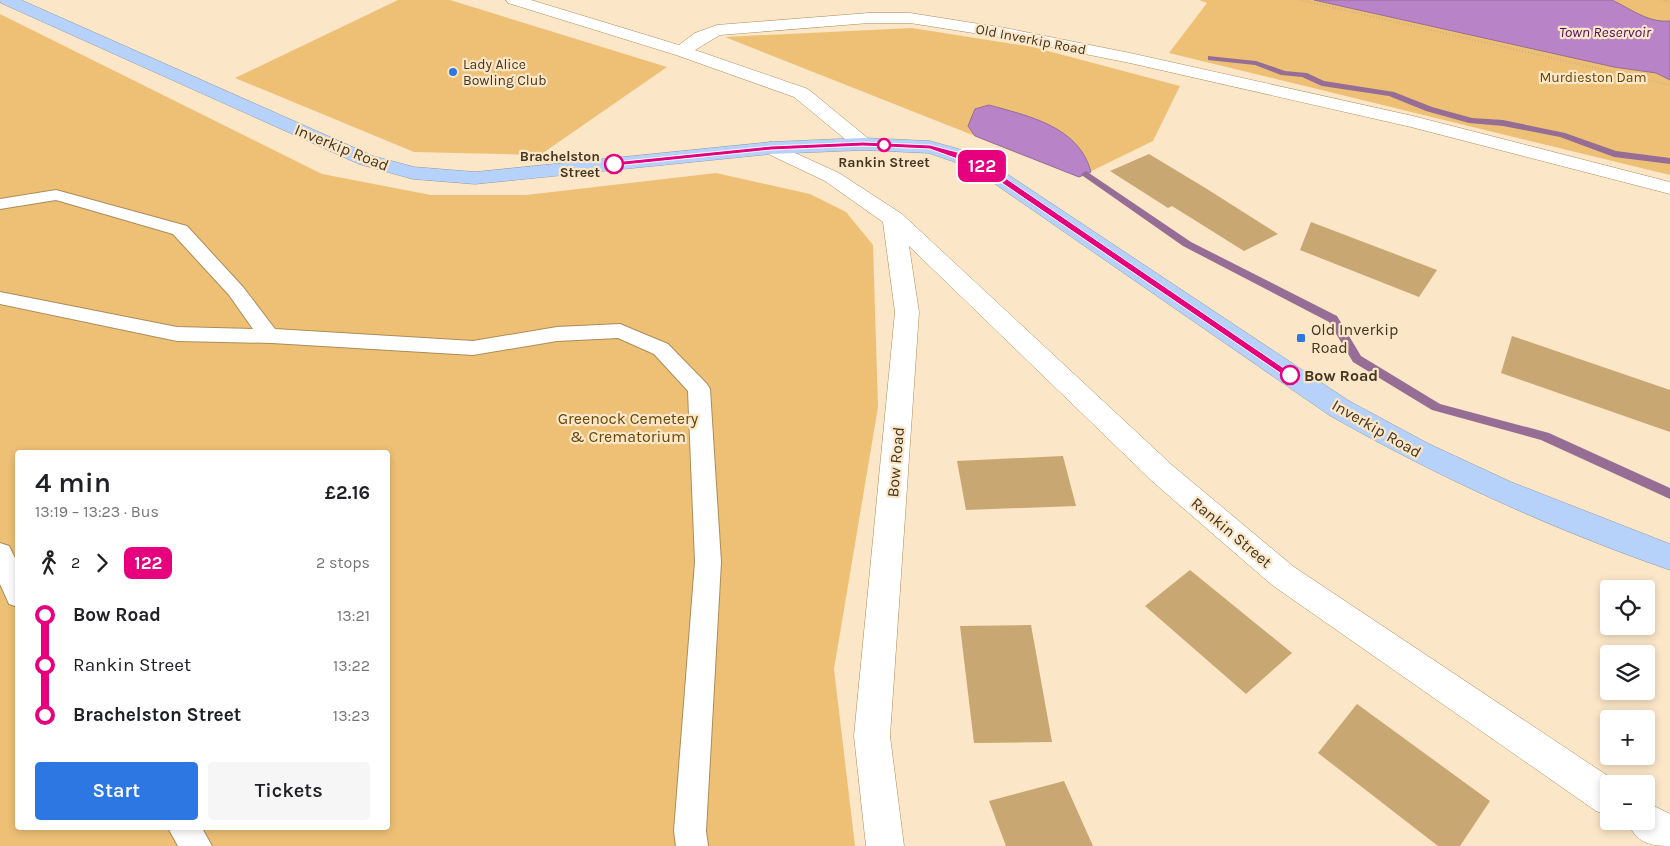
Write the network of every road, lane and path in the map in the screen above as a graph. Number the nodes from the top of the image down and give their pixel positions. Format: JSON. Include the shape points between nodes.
{"nodes":[{"id":1,"x":7,"y":0,"type":"edge"},
{"id":2,"x":514,"y":0,"type":"edge"},
{"id":3,"x":1300,"y":0,"type":"edge"},
{"id":4,"x":1662,"y":0,"type":"edge"},
{"id":5,"x":1670,"y":2,"type":"edge"},
{"id":6,"x":682,"y":51,"type":"junction"},
{"id":7,"x":1670,"y":85,"type":"edge"},
{"id":8,"x":863,"y":144,"type":"junction"},
{"id":9,"x":771,"y":148,"type":"junction"},
{"id":10,"x":1670,"y":188,"type":"edge"},
{"id":11,"x":0,"y":204,"type":"edge"},
{"id":12,"x":894,"y":219,"type":"junction"},
{"id":13,"x":0,"y":298,"type":"edge"},
{"id":14,"x":268,"y":336,"type":"junction"},
{"id":15,"x":0,"y":553,"type":"edge"},
{"id":16,"x":1670,"y":557,"type":"edge"},
{"id":17,"x":15,"y":589,"type":"edge"},
{"id":18,"x":1600,"y":792,"type":"edge"},
{"id":19,"x":1655,"y":826,"type":"edge"},
{"id":20,"x":185,"y":830,"type":"edge"},
{"id":21,"x":1670,"y":835,"type":"edge"},
{"id":22,"x":196,"y":846,"type":"edge"},
{"id":23,"x":692,"y":846,"type":"edge"},
{"id":24,"x":885,"y":846,"type":"edge"}],
"edges":[{"from":1,"to":9,"type":"highway","name":"Inverkip Road","via":[[366,160],[413,173],[474,178]]},
{"from":2,"to":6,"type":"street"},
{"from":3,"to":7,"type":"path"},
{"from":4,"to":5,"type":"path"},
{"from":6,"to":8,"type":"street","via":[[801,93]]},
{"from":6,"to":10,"type":"street","name":"Old Inverkip Road","via":[[717,30],[868,18],[910,18],[1130,58],[1413,122]]},
{"from":8,"to":9,"type":"highway","name":"Inverkip Road"},
{"from":8,"to":16,"type":"highway","name":"Inverkip Road","via":[[930,147],[979,164],[1339,408],[1393,440],[1567,520]]},
{"from":9,"to":12,"type":"street","via":[[832,177]]},
{"from":11,"to":14,"type":"lane","via":[[56,195],[180,230],[236,291]]},
{"from":12,"to":18,"type":"street","name":"Rankin Street","via":[[1163,474],[1283,576]]},
{"from":12,"to":24,"type":"street","name":"Bow Road","via":[[908,312],[872,736]]},
{"from":13,"to":14,"type":"lane","via":[[177,334]]},
{"from":14,"to":23,"type":"lane","via":[[473,348],[557,334],[620,332],[662,349],[699,389],[708,562],[690,832]]},
{"from":15,"to":17,"type":"lane"},
{"from":19,"to":21,"type":"street"},
{"from":20,"to":22,"type":"lane"}]}
